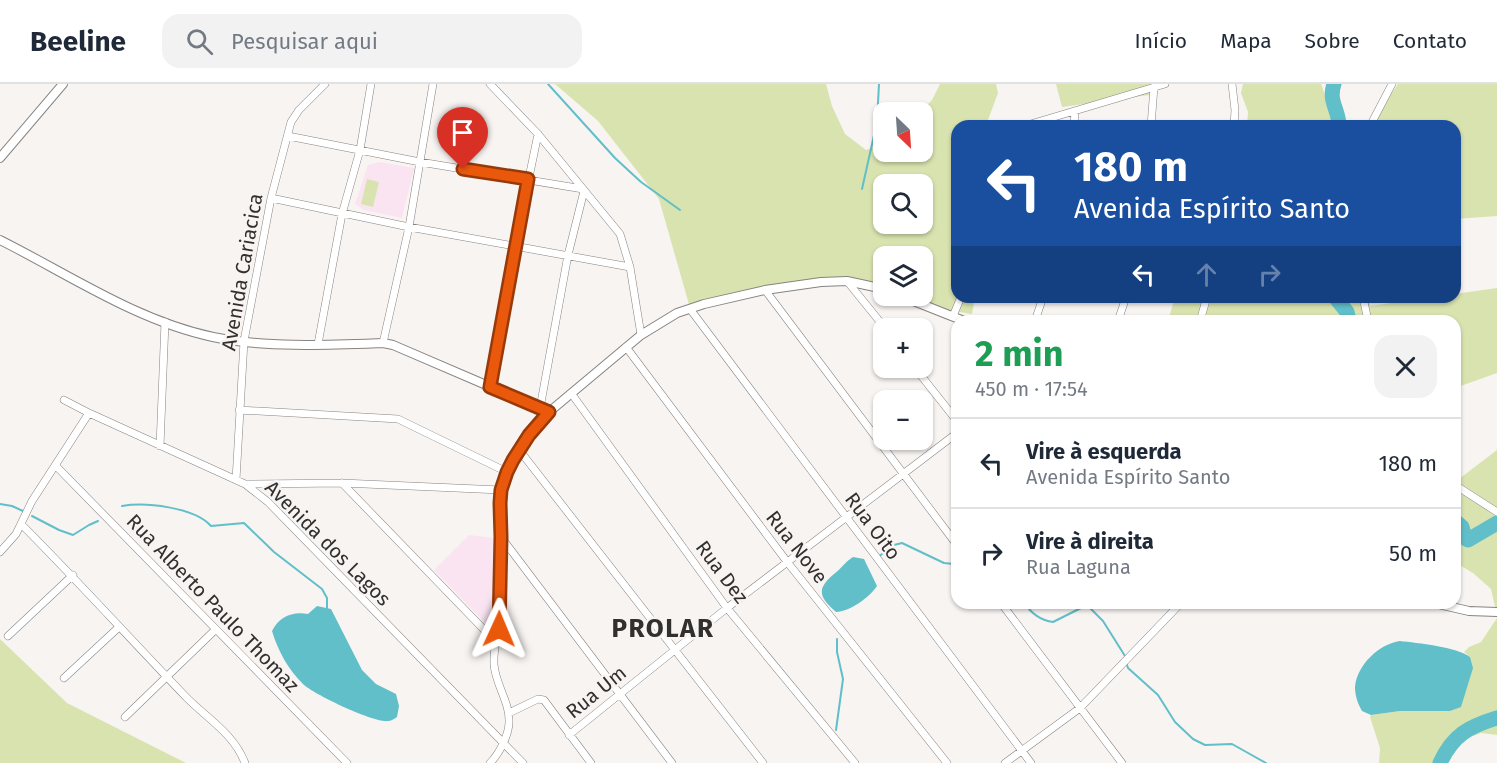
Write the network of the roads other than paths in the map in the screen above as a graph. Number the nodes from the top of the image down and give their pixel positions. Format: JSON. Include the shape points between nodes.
{"nodes":[{"id":1,"x":63,"y":84,"type":"edge"},
{"id":2,"x":325,"y":84,"type":"edge"},
{"id":3,"x":371,"y":84,"type":"edge"},
{"id":4,"x":433,"y":84,"type":"edge"},
{"id":5,"x":490,"y":84,"type":"edge"},
{"id":6,"x":1165,"y":84,"type":"edge"},
{"id":7,"x":1232,"y":84,"type":"edge"},
{"id":8,"x":1392,"y":84,"type":"edge"},
{"id":9,"x":1154,"y":87,"type":"junction"},
{"id":10,"x":1075,"y":111,"type":"junction"},
{"id":11,"x":1044,"y":120,"type":"edge"},
{"id":12,"x":1074,"y":120,"type":"edge"},
{"id":13,"x":1151,"y":120,"type":"edge"},
{"id":14,"x":1234,"y":120,"type":"edge"},
{"id":15,"x":1373,"y":120,"type":"edge"},
{"id":16,"x":538,"y":134,"type":"junction"},
{"id":17,"x":288,"y":136,"type":"junction"},
{"id":18,"x":360,"y":150,"type":"junction"},
{"id":19,"x":0,"y":158,"type":"edge"},
{"id":20,"x":420,"y":162,"type":"junction"},
{"id":21,"x":528,"y":179,"type":"junction"},
{"id":22,"x":583,"y":190,"type":"junction"},
{"id":23,"x":271,"y":198,"type":"junction"},
{"id":24,"x":342,"y":214,"type":"junction"},
{"id":25,"x":409,"y":227,"type":"junction"},
{"id":26,"x":0,"y":240,"type":"edge"},
{"id":27,"x":515,"y":245,"type":"junction"},
{"id":28,"x":568,"y":255,"type":"junction"},
{"id":29,"x":630,"y":267,"type":"junction"},
{"id":30,"x":847,"y":281,"type":"junction"},
{"id":31,"x":873,"y":287,"type":"edge"},
{"id":32,"x":765,"y":290,"type":"junction"},
{"id":33,"x":927,"y":306,"type":"edge"},
{"id":34,"x":690,"y":309,"type":"junction"},
{"id":35,"x":951,"y":315,"type":"edge"},
{"id":36,"x":877,"y":318,"type":"edge"},
{"id":37,"x":165,"y":322,"type":"junction"},
{"id":38,"x":641,"y":335,"type":"junction"},
{"id":39,"x":244,"y":341,"type":"junction"},
{"id":40,"x":382,"y":343,"type":"junction"},
{"id":41,"x":318,"y":344,"type":"junction"},
{"id":42,"x":626,"y":347,"type":"junction"},
{"id":43,"x":923,"y":378,"type":"edge"},
{"id":44,"x":490,"y":387,"type":"junction"},
{"id":45,"x":571,"y":393,"type":"junction"},
{"id":46,"x":64,"y":399,"type":"dead end"},
{"id":47,"x":540,"y":408,"type":"junction"},
{"id":48,"x":239,"y":410,"type":"junction"},
{"id":49,"x":549,"y":412,"type":"junction"},
{"id":50,"x":88,"y":413,"type":"junction"},
{"id":51,"x":951,"y":413,"type":"edge"},
{"id":52,"x":951,"y":438,"type":"edge"},
{"id":53,"x":160,"y":446,"type":"junction"},
{"id":54,"x":520,"y":451,"type":"junction"},
{"id":55,"x":56,"y":466,"type":"junction"},
{"id":56,"x":507,"y":472,"type":"junction"},
{"id":57,"x":903,"y":474,"type":"junction"},
{"id":58,"x":236,"y":480,"type":"junction"},
{"id":59,"x":342,"y":483,"type":"junction"},
{"id":60,"x":245,"y":484,"type":"junction"},
{"id":61,"x":1461,"y":489,"type":"edge"},
{"id":62,"x":501,"y":490,"type":"junction"},
{"id":63,"x":1497,"y":512,"type":"edge"},
{"id":64,"x":847,"y":518,"type":"junction"},
{"id":65,"x":21,"y":524,"type":"junction"},
{"id":66,"x":501,"y":537,"type":"junction"},
{"id":67,"x":951,"y":537,"type":"edge"},
{"id":68,"x":0,"y":552,"type":"edge"},
{"id":69,"x":788,"y":562,"type":"junction"},
{"id":70,"x":73,"y":575,"type":"junction"},
{"id":71,"x":728,"y":608,"type":"junction"},
{"id":72,"x":1006,"y":609,"type":"edge"},
{"id":73,"x":1175,"y":609,"type":"edge"},
{"id":74,"x":1460,"y":609,"type":"edge"},
{"id":75,"x":1497,"y":612,"type":"edge"},
{"id":76,"x":119,"y":627,"type":"junction"},
{"id":77,"x":215,"y":630,"type":"junction"},
{"id":78,"x":8,"y":636,"type":"dead end"},
{"id":79,"x":495,"y":641,"type":"junction"},
{"id":80,"x":675,"y":650,"type":"junction"},
{"id":81,"x":167,"y":676,"type":"junction"},
{"id":82,"x":64,"y":678,"type":"dead end"},
{"id":83,"x":618,"y":694,"type":"junction"},
{"id":84,"x":1080,"y":708,"type":"junction"},
{"id":85,"x":508,"y":714,"type":"junction"},
{"id":86,"x":125,"y":717,"type":"dead end"},
{"id":87,"x":569,"y":735,"type":"junction"},
{"id":88,"x":502,"y":743,"type":"junction"},
{"id":89,"x":1021,"y":751,"type":"junction"},
{"id":90,"x":245,"y":763,"type":"edge"},
{"id":91,"x":347,"y":763,"type":"edge"},
{"id":92,"x":490,"y":763,"type":"edge"},
{"id":93,"x":523,"y":763,"type":"edge"},
{"id":94,"x":591,"y":763,"type":"edge"},
{"id":95,"x":672,"y":763,"type":"edge"},
{"id":96,"x":763,"y":763,"type":"edge"},
{"id":97,"x":855,"y":763,"type":"edge"},
{"id":98,"x":947,"y":763,"type":"edge"},
{"id":99,"x":1005,"y":763,"type":"edge"},
{"id":100,"x":1031,"y":763,"type":"edge"},
{"id":101,"x":1122,"y":763,"type":"edge"}],
"edges":[{"from":1,"to":19,"type":"street"},
{"from":2,"to":17,"type":"street","name":"Avenida Cariacica","via":[[298,110]]},
{"from":3,"to":18,"type":"street"},
{"from":4,"to":20,"type":"street"},
{"from":5,"to":16,"type":"street"},
{"from":6,"to":9,"type":"street"},
{"from":7,"to":14,"type":"street"},
{"from":8,"to":15,"type":"street"},
{"from":9,"to":10,"type":"street"},
{"from":9,"to":13,"type":"street"},
{"from":10,"to":11,"type":"street"},
{"from":10,"to":12,"type":"street"},
{"from":16,"to":21,"type":"street"},
{"from":16,"to":22,"type":"street"},
{"from":17,"to":18,"type":"street"},
{"from":17,"to":23,"type":"street","name":"Avenida Cariacica"},
{"from":18,"to":20,"type":"street"},
{"from":18,"to":24,"type":"street"},
{"from":20,"to":21,"type":"street"},
{"from":20,"to":25,"type":"street"},
{"from":21,"to":22,"type":"street"},
{"from":21,"to":27,"type":"street"},
{"from":22,"to":28,"type":"street"},
{"from":22,"to":29,"type":"street","via":[[620,234]]},
{"from":23,"to":24,"type":"street"},
{"from":23,"to":39,"type":"street","name":"Avenida Cariacica"},
{"from":24,"to":25,"type":"street"},
{"from":24,"to":41,"type":"street"},
{"from":25,"to":27,"type":"street"},
{"from":25,"to":40,"type":"street"},
{"from":26,"to":37,"type":"street","via":[[105,297]]},
{"from":27,"to":28,"type":"street"},
{"from":27,"to":44,"type":"street"},
{"from":28,"to":29,"type":"street"},
{"from":28,"to":47,"type":"street"},
{"from":29,"to":38,"type":"street"},
{"from":30,"to":31,"type":"street"},
{"from":30,"to":32,"type":"street"},
{"from":30,"to":36,"type":"street"},
{"from":32,"to":34,"type":"street"},
{"from":32,"to":57,"type":"street"},
{"from":33,"to":35,"type":"street"},
{"from":34,"to":38,"type":"street"},
{"from":34,"to":64,"type":"street","name":"Rua Oito"},
{"from":37,"to":39,"type":"street","via":[[213,337]]},
{"from":37,"to":53,"type":"street"},
{"from":38,"to":42,"type":"street"},
{"from":39,"to":41,"type":"street"},
{"from":39,"to":48,"type":"street","name":"Avenida Cariacica"},
{"from":40,"to":41,"type":"street"},
{"from":40,"to":44,"type":"street","via":[[403,348]]},
{"from":42,"to":45,"type":"street"},
{"from":42,"to":69,"type":"street","name":"Rua Nove"},
{"from":43,"to":51,"type":"street"},
{"from":44,"to":47,"type":"street"},
{"from":45,"to":49,"type":"street"},
{"from":45,"to":71,"type":"street","name":"Rua Dez"},
{"from":46,"to":50,"type":"street","name":"Avenida dos Lagos"},
{"from":47,"to":49,"type":"street"},
{"from":48,"to":56,"type":"street","via":[[398,419]]},
{"from":48,"to":58,"type":"street","name":"Avenida Cariacica"},
{"from":49,"to":54,"type":"street"},
{"from":50,"to":53,"type":"street","name":"Avenida dos Lagos"},
{"from":50,"to":55,"type":"street"},
{"from":52,"to":57,"type":"street","name":"Rua Um"},
{"from":53,"to":58,"type":"street","name":"Avenida dos Lagos"},
{"from":54,"to":56,"type":"street"},
{"from":54,"to":80,"type":"street"},
{"from":55,"to":65,"type":"street"},
{"from":55,"to":77,"type":"street","name":"Rua Alberto Paulo Thomaz"},
{"from":56,"to":62,"type":"street"},
{"from":57,"to":64,"type":"street","name":"Rua Um"},
{"from":57,"to":67,"type":"street"},
{"from":58,"to":60,"type":"street","name":"Avenida dos Lagos"},
{"from":59,"to":60,"type":"street"},
{"from":59,"to":62,"type":"street"},
{"from":59,"to":79,"type":"street"},
{"from":60,"to":88,"type":"street","name":"Avenida dos Lagos","via":[[268,502]]},
{"from":61,"to":63,"type":"street"},
{"from":62,"to":66,"type":"street"},
{"from":64,"to":69,"type":"street","name":"Rua Um"},
{"from":64,"to":89,"type":"street","name":"Rua Oito"},
{"from":65,"to":68,"type":"street"},
{"from":65,"to":70,"type":"street"},
{"from":66,"to":79,"type":"street","via":[[499,629]]},
{"from":66,"to":83,"type":"street"},
{"from":69,"to":71,"type":"street","name":"Rua Um"},
{"from":69,"to":98,"type":"street","name":"Rua Nove"},
{"from":70,"to":76,"type":"street"},
{"from":70,"to":78,"type":"street"},
{"from":71,"to":80,"type":"street","name":"Rua Um"},
{"from":71,"to":97,"type":"street","name":"Rua Dez"},
{"from":72,"to":84,"type":"street"},
{"from":73,"to":84,"type":"street"},
{"from":74,"to":75,"type":"street"},
{"from":76,"to":81,"type":"street"},
{"from":76,"to":82,"type":"street"},
{"from":77,"to":81,"type":"street"},
{"from":77,"to":91,"type":"street","name":"Rua Alberto Paulo Thomaz"},
{"from":79,"to":85,"type":"street","via":[[496,679]]},
{"from":80,"to":83,"type":"street","name":"Rua Um"},
{"from":80,"to":96,"type":"street"},
{"from":81,"to":86,"type":"street"},
{"from":81,"to":90,"type":"street","via":[[231,738]]},
{"from":83,"to":87,"type":"street","name":"Rua Um"},
{"from":83,"to":95,"type":"street"},
{"from":84,"to":89,"type":"street"},
{"from":84,"to":101,"type":"street"},
{"from":85,"to":87,"type":"street","via":[[541,699]]},
{"from":85,"to":88,"type":"street","via":[[509,726]]},
{"from":87,"to":94,"type":"street"},
{"from":88,"to":92,"type":"street"},
{"from":88,"to":93,"type":"street","name":"Avenida dos Lagos"},
{"from":89,"to":99,"type":"street"},
{"from":89,"to":100,"type":"street","name":"Rua Oito"}]}
